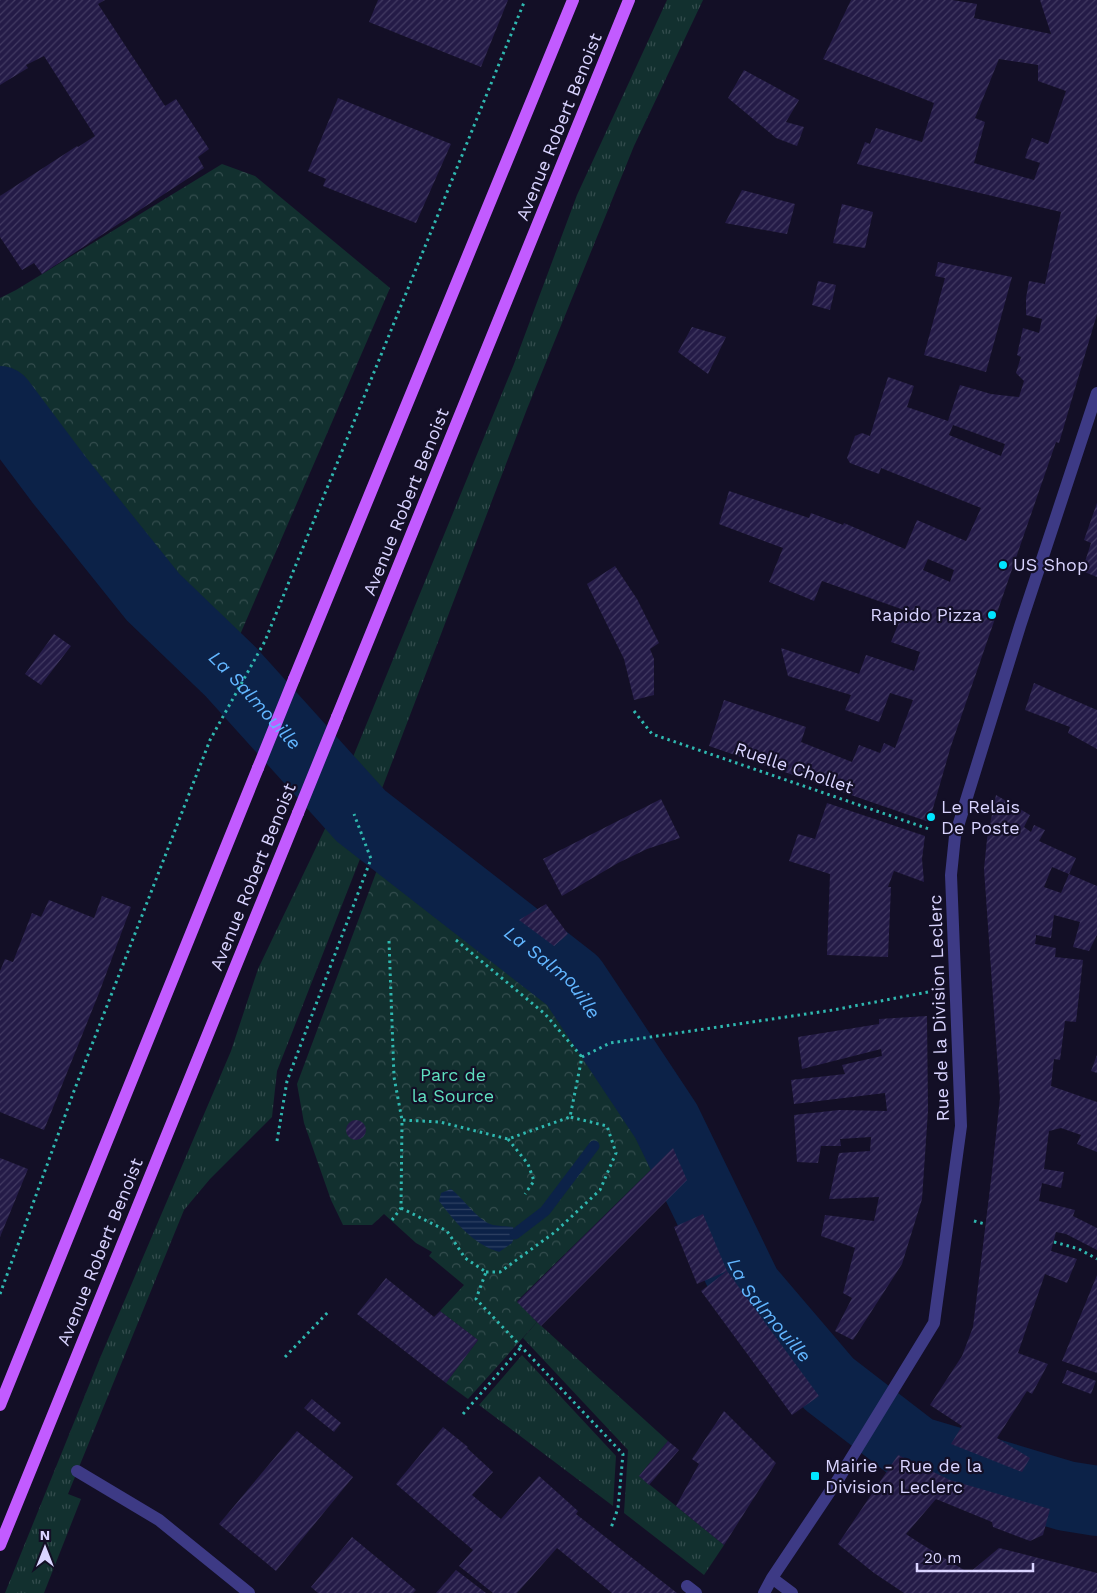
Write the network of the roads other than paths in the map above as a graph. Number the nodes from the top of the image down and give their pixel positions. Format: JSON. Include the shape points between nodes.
{"nodes":[{"id":1,"x":573,"y":0,"type":"edge"},
{"id":2,"x":629,"y":0,"type":"edge"},
{"id":3,"x":1097,"y":393,"type":"edge"},
{"id":4,"x":0,"y":1405,"type":"edge"},
{"id":5,"x":77,"y":1471,"type":"dead end"},
{"id":6,"x":0,"y":1545,"type":"edge"},
{"id":7,"x":772,"y":1578,"type":"junction"},
{"id":8,"x":249,"y":1593,"type":"edge"},
{"id":9,"x":764,"y":1593,"type":"edge"},
{"id":10,"x":792,"y":1593,"type":"edge"}],
"edges":[{"from":1,"to":4,"type":"main road","name":"Avenue Robert Benoist","bridge":true},
{"from":2,"to":6,"type":"main road","name":"Avenue Robert Benoist","bridge":true},
{"from":3,"to":7,"type":"street","name":"Rue de la Division Leclerc","via":[[955,836],[951,875],[961,1126],[934,1323],[840,1478]]},
{"from":5,"to":8,"type":"street","via":[[159,1520]]},
{"from":7,"to":9,"type":"street","name":"Rue de la Division Leclerc"},
{"from":7,"to":10,"type":"street"}]}
